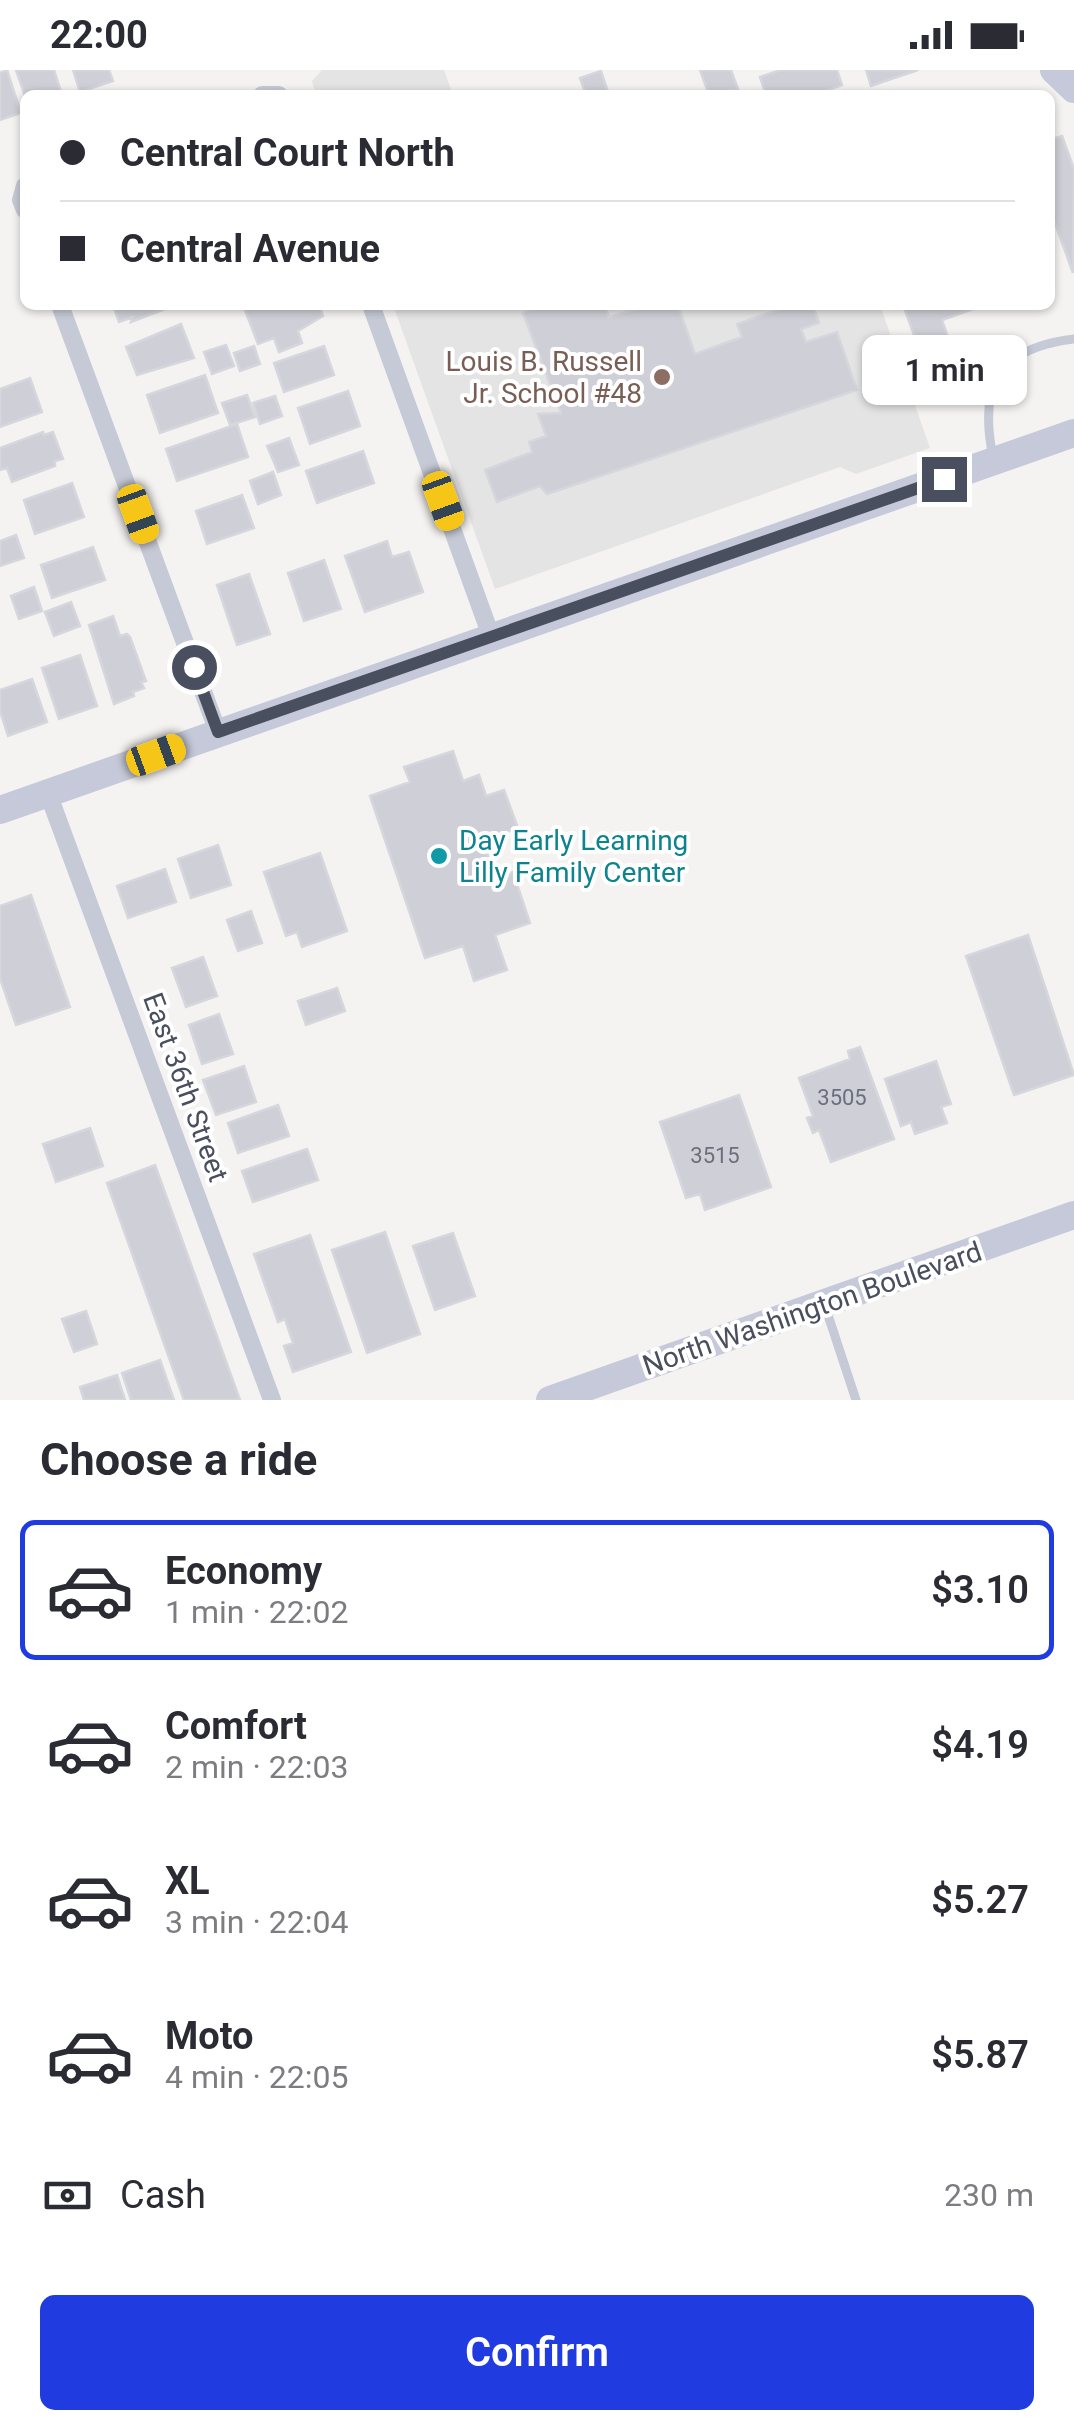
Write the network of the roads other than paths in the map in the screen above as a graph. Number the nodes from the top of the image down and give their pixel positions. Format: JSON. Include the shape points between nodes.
{"nodes":[{"id":1,"x":1054,"y":70,"type":"edge"},
{"id":2,"x":1074,"y":89,"type":"edge"},
{"id":3,"x":62,"y":310,"type":"edge"},
{"id":4,"x":373,"y":310,"type":"edge"},
{"id":5,"x":1074,"y":339,"type":"edge"},
{"id":6,"x":1074,"y":433,"type":"edge"},
{"id":7,"x":994,"y":462,"type":"junction"},
{"id":8,"x":491,"y":636,"type":"junction"},
{"id":9,"x":218,"y":732,"type":"junction"},
{"id":10,"x":48,"y":793,"type":"junction"},
{"id":11,"x":0,"y":810,"type":"edge"},
{"id":12,"x":1074,"y":1215,"type":"edge"},
{"id":13,"x":824,"y":1304,"type":"junction"},
{"id":14,"x":272,"y":1400,"type":"edge"},
{"id":15,"x":550,"y":1400,"type":"edge"},
{"id":16,"x":856,"y":1400,"type":"edge"}],
"edges":[{"from":1,"to":2,"type":"main road"},
{"from":3,"to":9,"type":"street"},
{"from":4,"to":8,"type":"street"},
{"from":5,"to":7,"type":"lane","via":[[1016,354],[998,372],[987,407]]},
{"from":6,"to":7,"type":"main road"},
{"from":7,"to":8,"type":"main road"},
{"from":8,"to":9,"type":"main road"},
{"from":9,"to":10,"type":"main road"},
{"from":10,"to":11,"type":"main road"},
{"from":10,"to":14,"type":"street","name":"East 36th Street"},
{"from":12,"to":13,"type":"main road","name":"North Washington Boulevard"},
{"from":13,"to":15,"type":"main road","name":"North Washington Boulevard"},
{"from":13,"to":16,"type":"lane"}]}
